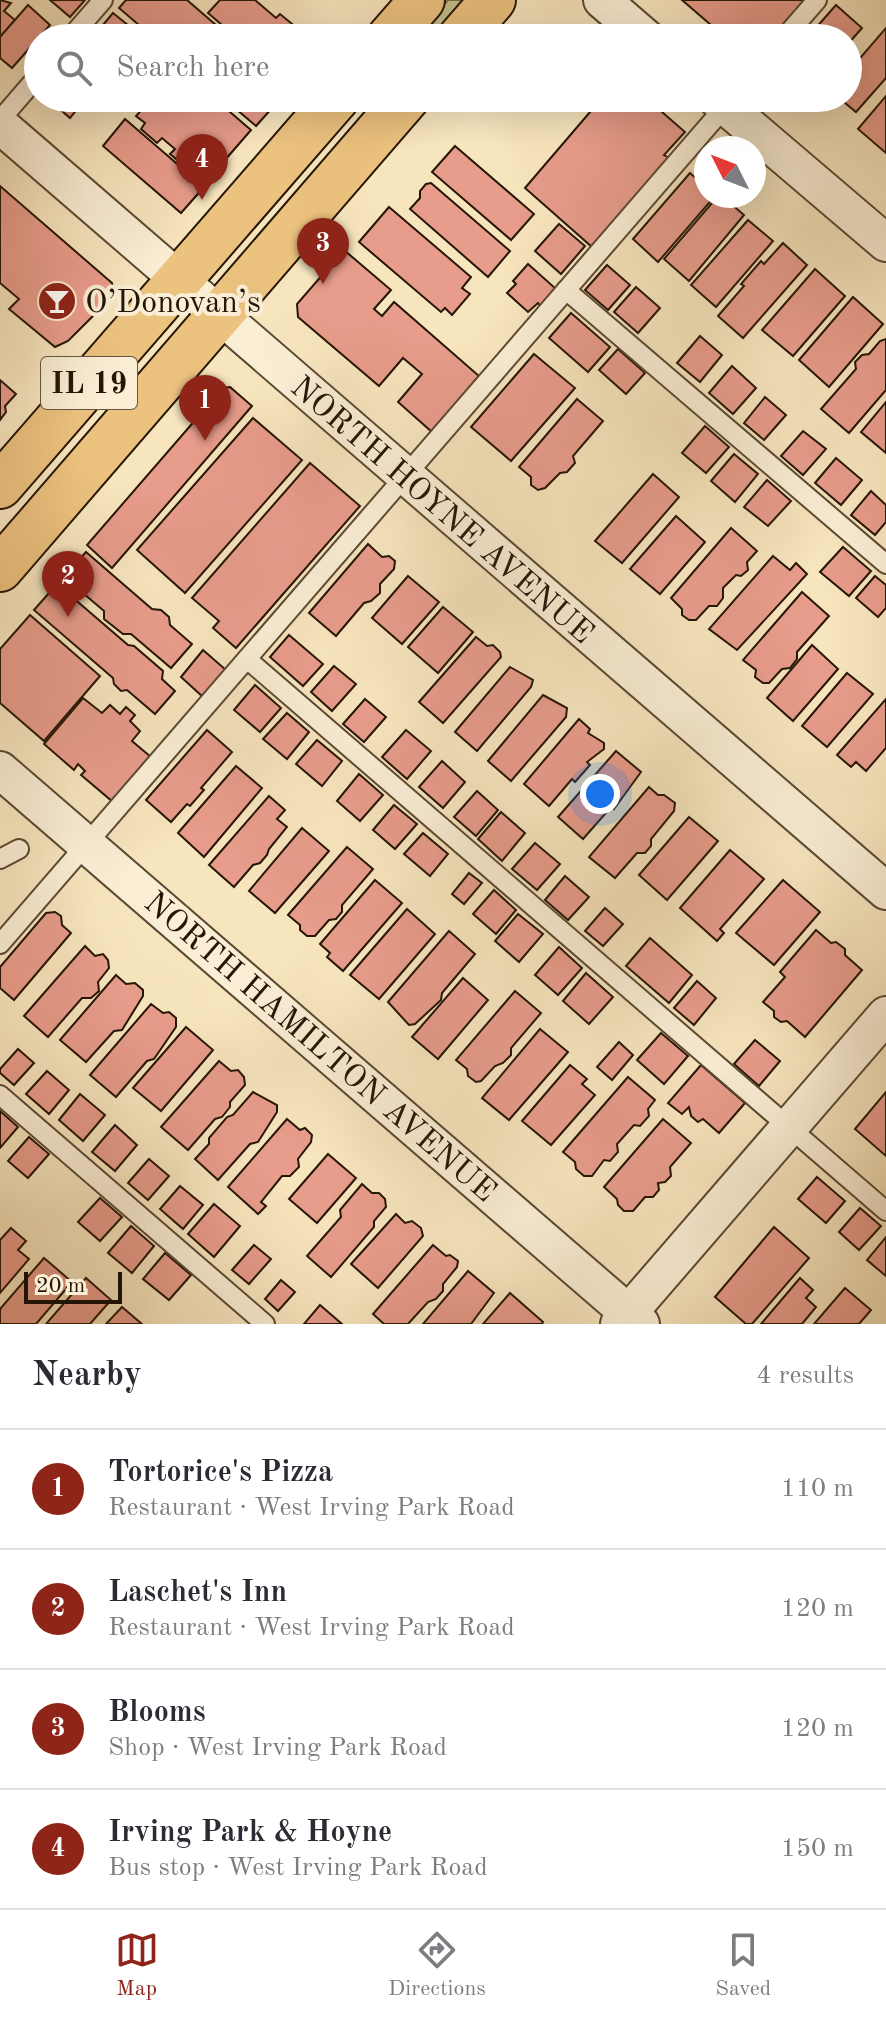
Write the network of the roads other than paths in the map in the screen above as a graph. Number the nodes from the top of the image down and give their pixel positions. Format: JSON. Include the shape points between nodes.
{"nodes":[{"id":1,"x":103,"y":0,"type":"edge"},
{"id":2,"x":422,"y":0,"type":"edge"},
{"id":3,"x":493,"y":0,"type":"edge"},
{"id":4,"x":602,"y":0,"type":"edge"},
{"id":5,"x":817,"y":0,"type":"edge"},
{"id":6,"x":82,"y":24,"type":"edge"},
{"id":7,"x":401,"y":24,"type":"edge"},
{"id":8,"x":472,"y":24,"type":"edge"},
{"id":9,"x":630,"y":24,"type":"edge"},
{"id":10,"x":796,"y":24,"type":"edge"},
{"id":11,"x":24,"y":93,"type":"edge"},
{"id":12,"x":325,"y":112,"type":"edge"},
{"id":13,"x":395,"y":112,"type":"edge"},
{"id":14,"x":715,"y":112,"type":"edge"},
{"id":15,"x":737,"y":112,"type":"edge"},
{"id":16,"x":0,"y":122,"type":"edge"},
{"id":17,"x":886,"y":243,"type":"edge"},
{"id":18,"x":179,"y":281,"type":"junction"},
{"id":19,"x":566,"y":290,"type":"junction"},
{"id":20,"x":219,"y":316,"type":"junction"},
{"id":21,"x":405,"y":476,"type":"junction"},
{"id":22,"x":0,"y":486,"type":"edge"},
{"id":23,"x":886,"y":564,"type":"edge"},
{"id":24,"x":0,"y":569,"type":"edge"},
{"id":25,"x":247,"y":659,"type":"junction"},
{"id":26,"x":0,"y":770,"type":"edge"},
{"id":27,"x":87,"y":843,"type":"junction"},
{"id":28,"x":19,"y":849,"type":"dead end"},
{"id":29,"x":0,"y":859,"type":"edge"},
{"id":30,"x":886,"y":891,"type":"edge"},
{"id":31,"x":0,"y":944,"type":"edge"},
{"id":32,"x":886,"y":1015,"type":"edge"},
{"id":33,"x":0,"y":1095,"type":"edge"},
{"id":34,"x":789,"y":1127,"type":"junction"},
{"id":35,"x":886,"y":1211,"type":"edge"},
{"id":36,"x":629,"y":1320,"type":"edge"},
{"id":37,"x":265,"y":1324,"type":"edge"}],
"edges":[{"from":1,"to":6,"type":"lane"},
{"from":2,"to":7,"type":"main road"},
{"from":3,"to":8,"type":"main road"},
{"from":4,"to":9,"type":"street"},
{"from":5,"to":10,"type":"lane"},
{"from":11,"to":16,"type":"lane"},
{"from":12,"to":18,"type":"main road","number":"IL 19"},
{"from":13,"to":20,"type":"main road","number":"IL 19"},
{"from":14,"to":19,"type":"lane"},
{"from":15,"to":17,"type":"street"},
{"from":16,"to":18,"type":"street","name":"NORTH HOYNE AVENUE"},
{"from":18,"to":20,"type":"street","name":"NORTH HOYNE AVENUE"},
{"from":18,"to":22,"type":"main road","number":"IL 19"},
{"from":19,"to":21,"type":"lane"},
{"from":19,"to":23,"type":"lane"},
{"from":20,"to":21,"type":"street","name":"NORTH HOYNE AVENUE"},
{"from":20,"to":24,"type":"main road","number":"IL 19"},
{"from":21,"to":25,"type":"lane"},
{"from":21,"to":30,"type":"street","name":"NORTH HOYNE AVENUE"},
{"from":25,"to":27,"type":"lane"},
{"from":25,"to":34,"type":"lane"},
{"from":26,"to":27,"type":"street","name":"NORTH HAMILTON AVENUE"},
{"from":27,"to":31,"type":"lane"},
{"from":27,"to":36,"type":"street","name":"NORTH HAMILTON AVENUE"},
{"from":28,"to":29,"type":"lane"},
{"from":32,"to":34,"type":"street"},
{"from":33,"to":37,"type":"lane"},
{"from":34,"to":35,"type":"lane"},
{"from":34,"to":36,"type":"street"}]}
